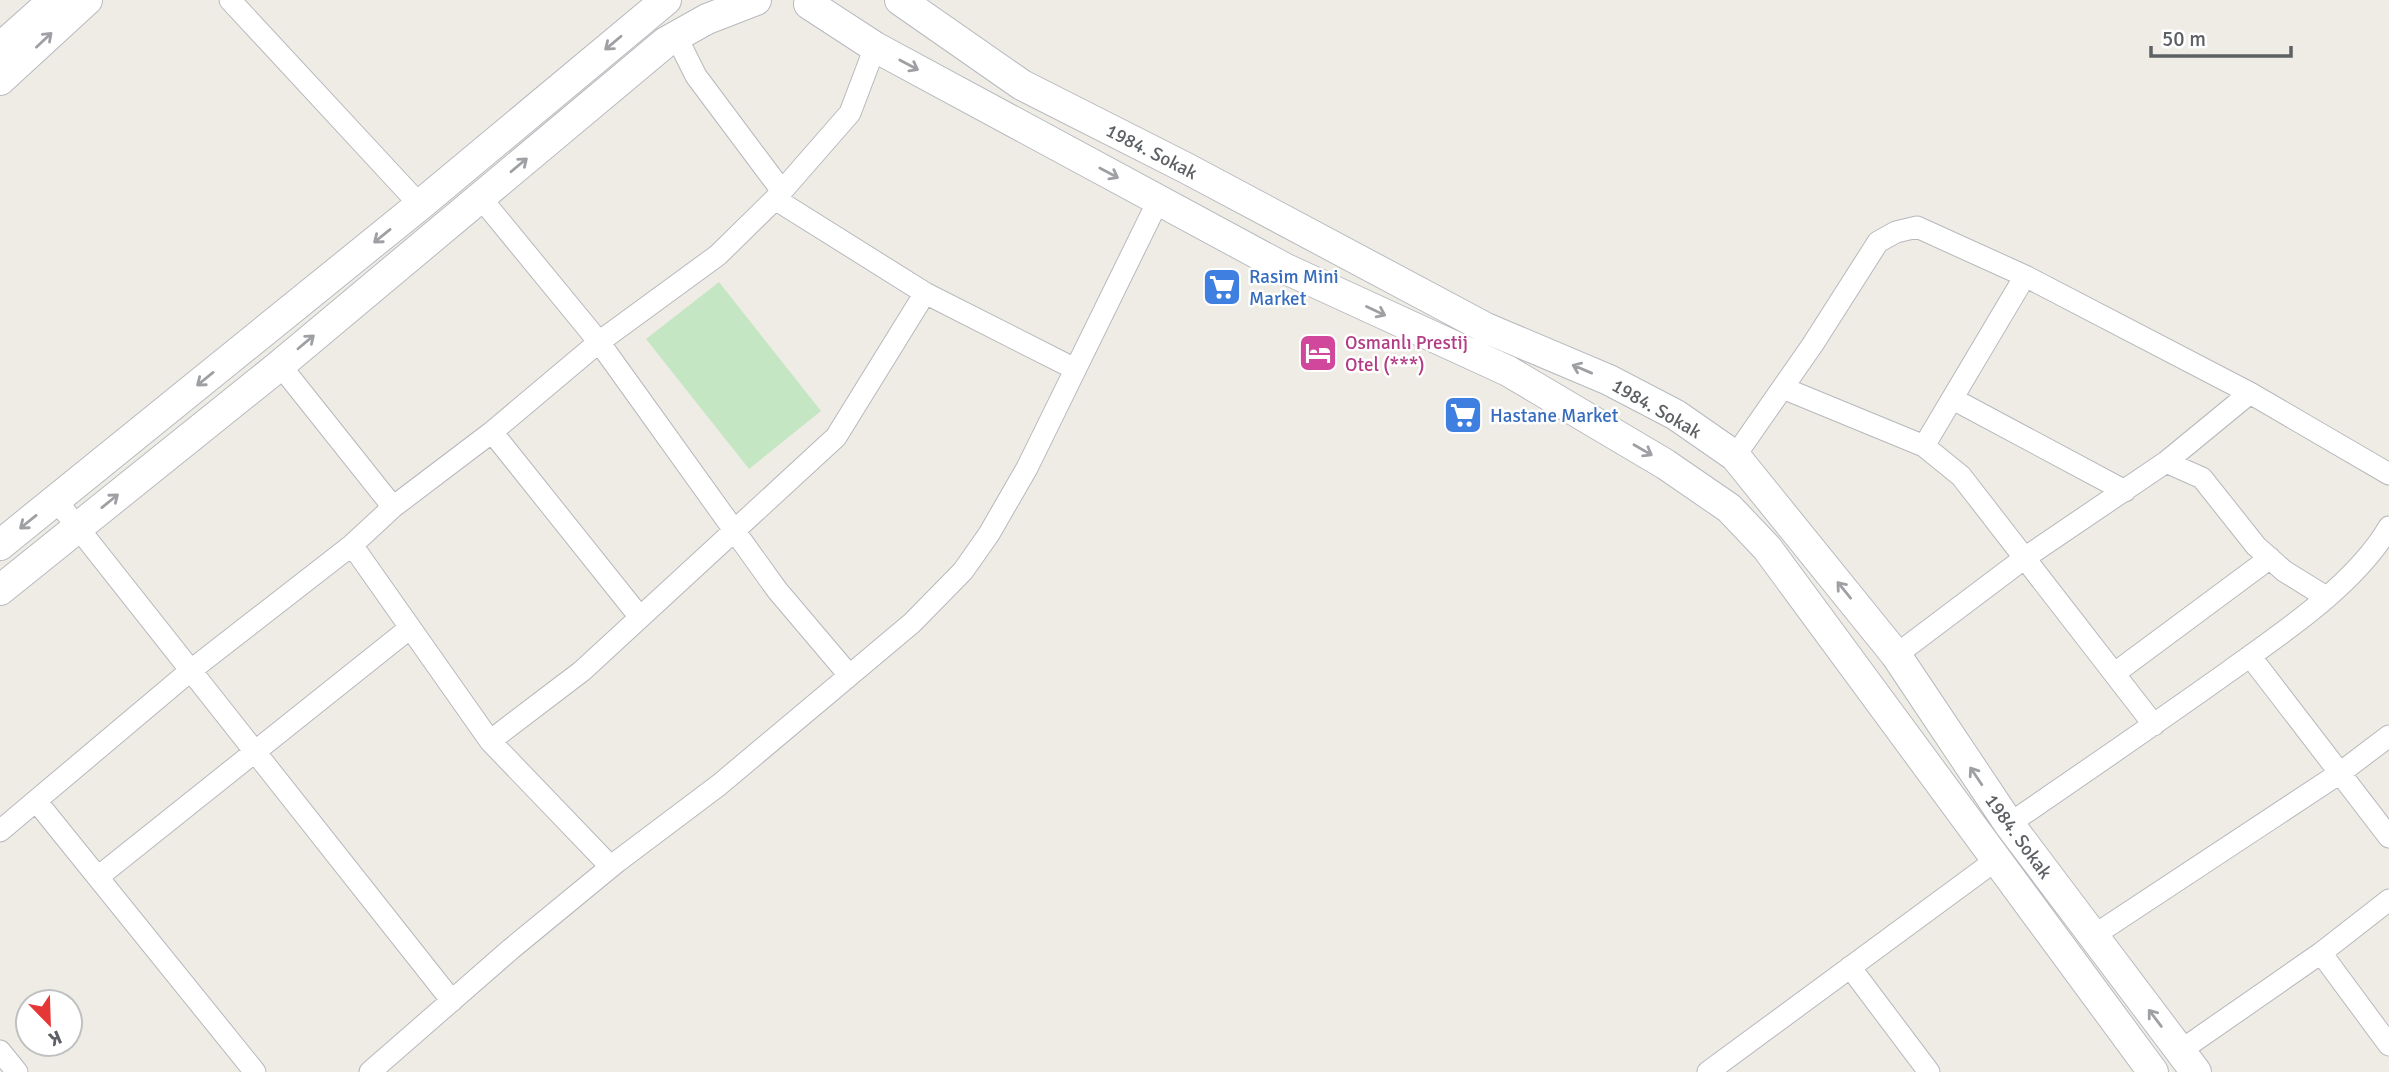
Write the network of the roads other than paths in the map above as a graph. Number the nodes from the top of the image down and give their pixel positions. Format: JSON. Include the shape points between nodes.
{"nodes":[{"id":1,"x":87,"y":0,"type":"edge"},
{"id":2,"x":230,"y":0,"type":"edge"},
{"id":3,"x":756,"y":0,"type":"edge"},
{"id":4,"x":900,"y":0,"type":"edge"},
{"id":5,"x":662,"y":1,"type":"edge"},
{"id":6,"x":806,"y":1,"type":"edge"},
{"id":7,"x":45,"y":3,"type":"edge"},
{"id":8,"x":676,"y":36,"type":"junction"},
{"id":9,"x":875,"y":47,"type":"junction"},
{"id":10,"x":0,"y":48,"type":"edge"},
{"id":11,"x":0,"y":80,"type":"edge"},
{"id":12,"x":778,"y":195,"type":"junction"},
{"id":13,"x":480,"y":197,"type":"junction"},
{"id":14,"x":1159,"y":199,"type":"junction"},
{"id":15,"x":420,"y":205,"type":"junction"},
{"id":16,"x":2025,"y":276,"type":"junction"},
{"id":17,"x":925,"y":293,"type":"junction"},
{"id":18,"x":599,"y":342,"type":"junction"},
{"id":19,"x":280,"y":365,"type":"junction"},
{"id":20,"x":1075,"y":369,"type":"junction"},
{"id":21,"x":1783,"y":388,"type":"junction"},
{"id":22,"x":2250,"y":393,"type":"junction"},
{"id":23,"x":1952,"y":399,"type":"junction"},
{"id":24,"x":492,"y":432,"type":"junction"},
{"id":25,"x":1924,"y":446,"type":"junction"},
{"id":26,"x":1735,"y":456,"type":"junction"},
{"id":27,"x":2166,"y":462,"type":"junction"},
{"id":28,"x":2389,"y":474,"type":"edge"},
{"id":29,"x":2125,"y":491,"type":"junction"},
{"id":30,"x":56,"y":500,"type":"junction"},
{"id":31,"x":1776,"y":505,"type":"junction"},
{"id":32,"x":393,"y":507,"type":"junction"},
{"id":33,"x":78,"y":527,"type":"junction"},
{"id":34,"x":2389,"y":527,"type":"edge"},
{"id":35,"x":1748,"y":528,"type":"junction"},
{"id":36,"x":734,"y":530,"type":"junction"},
{"id":37,"x":0,"y":545,"type":"edge"},
{"id":38,"x":352,"y":545,"type":"junction"},
{"id":39,"x":2026,"y":557,"type":"junction"},
{"id":40,"x":2270,"y":558,"type":"junction"},
{"id":41,"x":0,"y":590,"type":"edge"},
{"id":42,"x":2326,"y":597,"type":"junction"},
{"id":43,"x":639,"y":616,"type":"junction"},
{"id":44,"x":410,"y":628,"type":"junction"},
{"id":45,"x":1896,"y":655,"type":"junction"},
{"id":46,"x":2250,"y":656,"type":"junction"},
{"id":47,"x":190,"y":671,"type":"junction"},
{"id":48,"x":2115,"y":673,"type":"junction"},
{"id":49,"x":849,"y":675,"type":"junction"},
{"id":50,"x":2154,"y":724,"type":"junction"},
{"id":51,"x":2389,"y":736,"type":"edge"},
{"id":52,"x":490,"y":741,"type":"junction"},
{"id":53,"x":255,"y":753,"type":"junction"},
{"id":54,"x":2340,"y":773,"type":"junction"},
{"id":55,"x":37,"y":802,"type":"junction"},
{"id":56,"x":2008,"y":824,"type":"junction"},
{"id":57,"x":0,"y":831,"type":"edge"},
{"id":58,"x":2389,"y":837,"type":"edge"},
{"id":59,"x":1996,"y":860,"type":"junction"},
{"id":60,"x":611,"y":867,"type":"junction"},
{"id":61,"x":98,"y":877,"type":"junction"},
{"id":62,"x":2389,"y":900,"type":"edge"},
{"id":63,"x":2093,"y":936,"type":"junction"},
{"id":64,"x":2321,"y":953,"type":"junction"},
{"id":65,"x":1850,"y":967,"type":"junction"},
{"id":66,"x":452,"y":1001,"type":"junction"},
{"id":67,"x":2387,"y":1037,"type":"edge"},
{"id":68,"x":0,"y":1051,"type":"edge"},
{"id":69,"x":2188,"y":1062,"type":"edge"},
{"id":70,"x":2150,"y":1071,"type":"edge"},
{"id":71,"x":17,"y":1072,"type":"edge"},
{"id":72,"x":255,"y":1072,"type":"edge"},
{"id":73,"x":370,"y":1072,"type":"edge"},
{"id":74,"x":1708,"y":1072,"type":"edge"},
{"id":75,"x":1929,"y":1072,"type":"edge"}],
"edges":[{"from":11,"to":1,"type":"main road","one_way":true},
{"from":2,"to":15,"type":"street"},
{"from":3,"to":8,"type":"main road"},
{"from":26,"to":4,"type":"main road","name":"1984. Sokak","one_way":true,"via":[[1676,415],[1609,380],[1486,328],[1022,85]]},
{"from":5,"to":15,"type":"main road","one_way":true},
{"from":6,"to":9,"type":"main road"},
{"from":7,"to":10,"type":"main road"},
{"from":8,"to":12,"type":"street","via":[[696,76]]},
{"from":13,"to":8,"type":"main road","one_way":true},
{"from":9,"to":12,"type":"street","via":[[850,113]]},
{"from":9,"to":14,"type":"main road","one_way":true},
{"from":12,"to":17,"type":"street"},
{"from":12,"to":18,"type":"street","via":[[718,255]]},
{"from":13,"to":18,"type":"street"},
{"from":19,"to":13,"type":"main road","one_way":true},
{"from":14,"to":20,"type":"street"},
{"from":14,"to":35,"type":"main road","one_way":true,"via":[[1286,269],[1508,371],[1665,464],[1729,508]]},
{"from":15,"to":30,"type":"main road","one_way":true},
{"from":16,"to":21,"type":"street","via":[[1917,227],[1896,232],[1878,242]]},
{"from":16,"to":22,"type":"street"},
{"from":16,"to":23,"type":"street"},
{"from":17,"to":20,"type":"street"},
{"from":17,"to":36,"type":"street","via":[[836,438]]},
{"from":18,"to":24,"type":"street"},
{"from":18,"to":36,"type":"street"},
{"from":19,"to":32,"type":"street"},
{"from":33,"to":19,"type":"main road","one_way":true},
{"from":20,"to":49,"type":"street","via":[[1027,468],[963,571],[912,623]]},
{"from":21,"to":25,"type":"street"},
{"from":21,"to":26,"type":"street"},
{"from":22,"to":27,"type":"street"},
{"from":22,"to":28,"type":"street"},
{"from":23,"to":25,"type":"street"},
{"from":23,"to":29,"type":"street"},
{"from":24,"to":32,"type":"street"},
{"from":24,"to":43,"type":"street"},
{"from":25,"to":39,"type":"street","via":[[1961,476]]},
{"from":26,"to":31,"type":"main road","name":"1984. Sokak"},
{"from":27,"to":29,"type":"street"},
{"from":27,"to":40,"type":"street","via":[[2202,478]]},
{"from":29,"to":39,"type":"street"},
{"from":30,"to":33,"type":"street"},
{"from":30,"to":37,"type":"main road","one_way":true},
{"from":31,"to":35,"type":"main road"},
{"from":45,"to":31,"type":"main road","name":"1984. Sokak","one_way":true},
{"from":32,"to":38,"type":"street"},
{"from":33,"to":41,"type":"main road"},
{"from":33,"to":47,"type":"street"},
{"from":34,"to":42,"type":"street"},
{"from":35,"to":59,"type":"main road"},
{"from":36,"to":43,"type":"street"},
{"from":36,"to":49,"type":"street","via":[[777,590]]},
{"from":38,"to":44,"type":"street"},
{"from":38,"to":47,"type":"street"},
{"from":39,"to":45,"type":"street"},
{"from":39,"to":48,"type":"street"},
{"from":40,"to":42,"type":"street"},
{"from":40,"to":48,"type":"street"},
{"from":42,"to":46,"type":"street"},
{"from":43,"to":52,"type":"street","via":[[582,671]]},
{"from":44,"to":52,"type":"street"},
{"from":44,"to":53,"type":"street"},
{"from":56,"to":45,"type":"main road","name":"1984. Sokak","one_way":true},
{"from":46,"to":50,"type":"street"},
{"from":46,"to":54,"type":"street"},
{"from":47,"to":53,"type":"street"},
{"from":47,"to":55,"type":"street"},
{"from":48,"to":50,"type":"street"},
{"from":49,"to":60,"type":"street","via":[[719,785]]},
{"from":50,"to":56,"type":"street"},
{"from":51,"to":54,"type":"street"},
{"from":52,"to":60,"type":"street"},
{"from":53,"to":61,"type":"street"},
{"from":53,"to":66,"type":"street"},
{"from":54,"to":58,"type":"street"},
{"from":54,"to":63,"type":"street"},
{"from":55,"to":57,"type":"street"},
{"from":55,"to":61,"type":"street"},
{"from":56,"to":63,"type":"main road","name":"1984. Sokak"},
{"from":59,"to":65,"type":"street"},
{"from":59,"to":70,"type":"main road"},
{"from":60,"to":66,"type":"street"},
{"from":61,"to":72,"type":"street"},
{"from":62,"to":64,"type":"street"},
{"from":69,"to":63,"type":"main road","name":"1984. Sokak","one_way":true},
{"from":64,"to":67,"type":"street"},
{"from":64,"to":69,"type":"street"},
{"from":65,"to":74,"type":"street"},
{"from":65,"to":75,"type":"street"},
{"from":66,"to":73,"type":"street"},
{"from":68,"to":71,"type":"street"}]}
